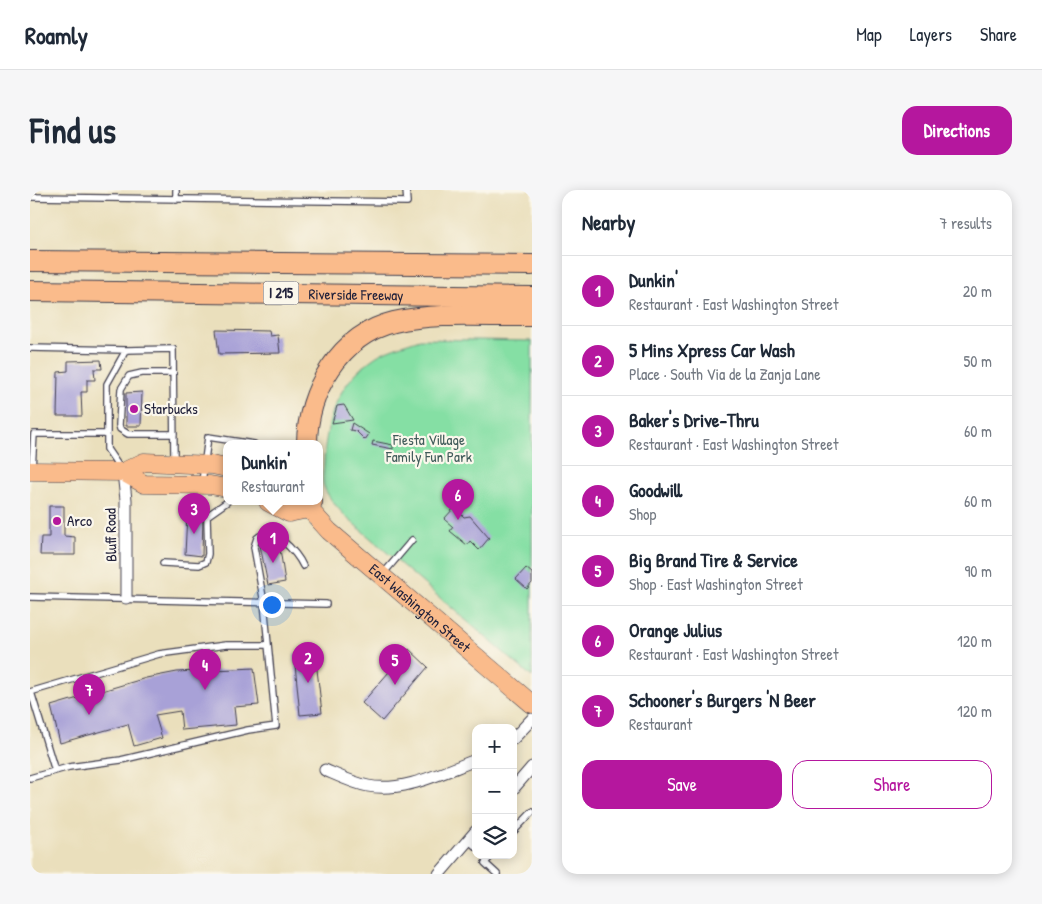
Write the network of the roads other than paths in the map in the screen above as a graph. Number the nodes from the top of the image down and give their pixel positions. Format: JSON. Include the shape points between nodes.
{"nodes":[{"id":1,"x":176,"y":190,"type":"edge"},
{"id":2,"x":406,"y":190,"type":"edge"},
{"id":3,"x":30,"y":198,"type":"edge"},
{"id":4,"x":176,"y":200,"type":"junction"},
{"id":5,"x":30,"y":260,"type":"edge"},
{"id":6,"x":532,"y":265,"type":"edge"},
{"id":7,"x":30,"y":291,"type":"edge"},
{"id":8,"x":532,"y":298,"type":"edge"},
{"id":9,"x":532,"y":316,"type":"edge"},
{"id":10,"x":30,"y":348,"type":"edge"},
{"id":11,"x":126,"y":350,"type":"junction"},
{"id":12,"x":173,"y":373,"type":"junction"},
{"id":13,"x":107,"y":434,"type":"junction"},
{"id":14,"x":174,"y":434,"type":"junction"},
{"id":15,"x":228,"y":440,"type":"edge"},
{"id":16,"x":307,"y":440,"type":"edge"},
{"id":17,"x":174,"y":464,"type":"junction"},
{"id":18,"x":203,"y":465,"type":"junction"},
{"id":19,"x":223,"y":468,"type":"edge"},
{"id":20,"x":31,"y":471,"type":"edge"},
{"id":21,"x":123,"y":472,"type":"junction"},
{"id":22,"x":202,"y":485,"type":"junction"},
{"id":23,"x":223,"y":488,"type":"edge"},
{"id":24,"x":223,"y":505,"type":"edge"},
{"id":25,"x":274,"y":505,"type":"edge"},
{"id":26,"x":306,"y":505,"type":"edge"},
{"id":27,"x":309,"y":505,"type":"edge"},
{"id":28,"x":412,"y":540,"type":"dead end"},
{"id":29,"x":163,"y":563,"type":"dead end"},
{"id":30,"x":303,"y":566,"type":"dead end"},
{"id":31,"x":382,"y":575,"type":"junction"},
{"id":32,"x":30,"y":597,"type":"edge"},
{"id":33,"x":126,"y":598,"type":"junction"},
{"id":34,"x":264,"y":603,"type":"junction"},
{"id":35,"x":326,"y":604,"type":"dead end"},
{"id":36,"x":268,"y":645,"type":"junction"},
{"id":37,"x":30,"y":692,"type":"edge"},
{"id":38,"x":532,"y":704,"type":"edge"},
{"id":39,"x":532,"y":719,"type":"edge"},
{"id":40,"x":517,"y":735,"type":"edge"},
{"id":41,"x":472,"y":761,"type":"edge"},
{"id":42,"x":532,"y":767,"type":"edge"},
{"id":43,"x":325,"y":770,"type":"dead end"},
{"id":44,"x":55,"y":771,"type":"junction"},
{"id":45,"x":30,"y":778,"type":"edge"},
{"id":46,"x":517,"y":784,"type":"edge"},
{"id":47,"x":532,"y":812,"type":"edge"},
{"id":48,"x":517,"y":828,"type":"edge"},
{"id":49,"x":472,"y":841,"type":"edge"},
{"id":50,"x":488,"y":859,"type":"edge"},
{"id":51,"x":439,"y":874,"type":"edge"},
{"id":52,"x":497,"y":874,"type":"edge"}],
"edges":[{"from":1,"to":4,"type":"lane"},
{"from":2,"to":4,"type":"lane","via":[[407,202]]},
{"from":3,"to":4,"type":"lane"},
{"from":5,"to":6,"type":"highway","name":"Riverside Freeway","number":"I 215"},
{"from":7,"to":8,"type":"highway","name":"Riverside Freeway","number":"I 215"},
{"from":9,"to":16,"type":"highway","via":[[421,318],[393,322],[365,335],[329,370],[309,416]]},
{"from":10,"to":11,"type":"lane"},
{"from":11,"to":12,"type":"lane","via":[[173,349]]},
{"from":11,"to":13,"type":"lane","via":[[107,384]]},
{"from":12,"to":14,"type":"lane"},
{"from":12,"to":14,"type":"lane","via":[[129,376],[121,389],[119,425],[128,434]]},
{"from":13,"to":20,"type":"lane","via":[[34,434]]},
{"from":13,"to":21,"type":"lane","via":[[107,449]]},
{"from":14,"to":17,"type":"lane"},
{"from":15,"to":18,"type":"lane","via":[[208,437]]},
{"from":17,"to":18,"type":"main road"},
{"from":17,"to":21,"type":"main road","via":[[144,462]]},
{"from":18,"to":19,"type":"main road"},
{"from":18,"to":22,"type":"lane"},
{"from":20,"to":21,"type":"main road"},
{"from":21,"to":22,"type":"main road","via":[[144,484]]},
{"from":21,"to":33,"type":"street","name":"Bluff Road"},
{"from":22,"to":23,"type":"main road"},
{"from":24,"to":29,"type":"lane","via":[[207,516],[206,562],[199,565]]},
{"from":25,"to":26,"type":"main road","name":"East Washington Street","via":[[289,513]]},
{"from":27,"to":31,"type":"main road","name":"East Washington Street","via":[[329,531]]},
{"from":28,"to":31,"type":"lane"},
{"from":30,"to":34,"type":"lane","via":[[299,556],[272,534],[265,533],[257,538],[254,547]]},
{"from":31,"to":38,"type":"main road","name":"East Washington Street"},
{"from":32,"to":33,"type":"lane"},
{"from":33,"to":34,"type":"lane"},
{"from":34,"to":35,"type":"lane"},
{"from":34,"to":36,"type":"lane"},
{"from":36,"to":37,"type":"lane","via":[[226,645],[159,654]]},
{"from":36,"to":44,"type":"lane","via":[[276,726],[122,760]]},
{"from":37,"to":44,"type":"lane"},
{"from":39,"to":40,"type":"street"},
{"from":41,"to":43,"type":"street","via":[[423,779],[386,787],[351,781]]},
{"from":42,"to":46,"type":"street"},
{"from":44,"to":45,"type":"lane"},
{"from":47,"to":48,"type":"lane"},
{"from":49,"to":51,"type":"street"},
{"from":50,"to":52,"type":"lane","via":[[485,863]]}]}
